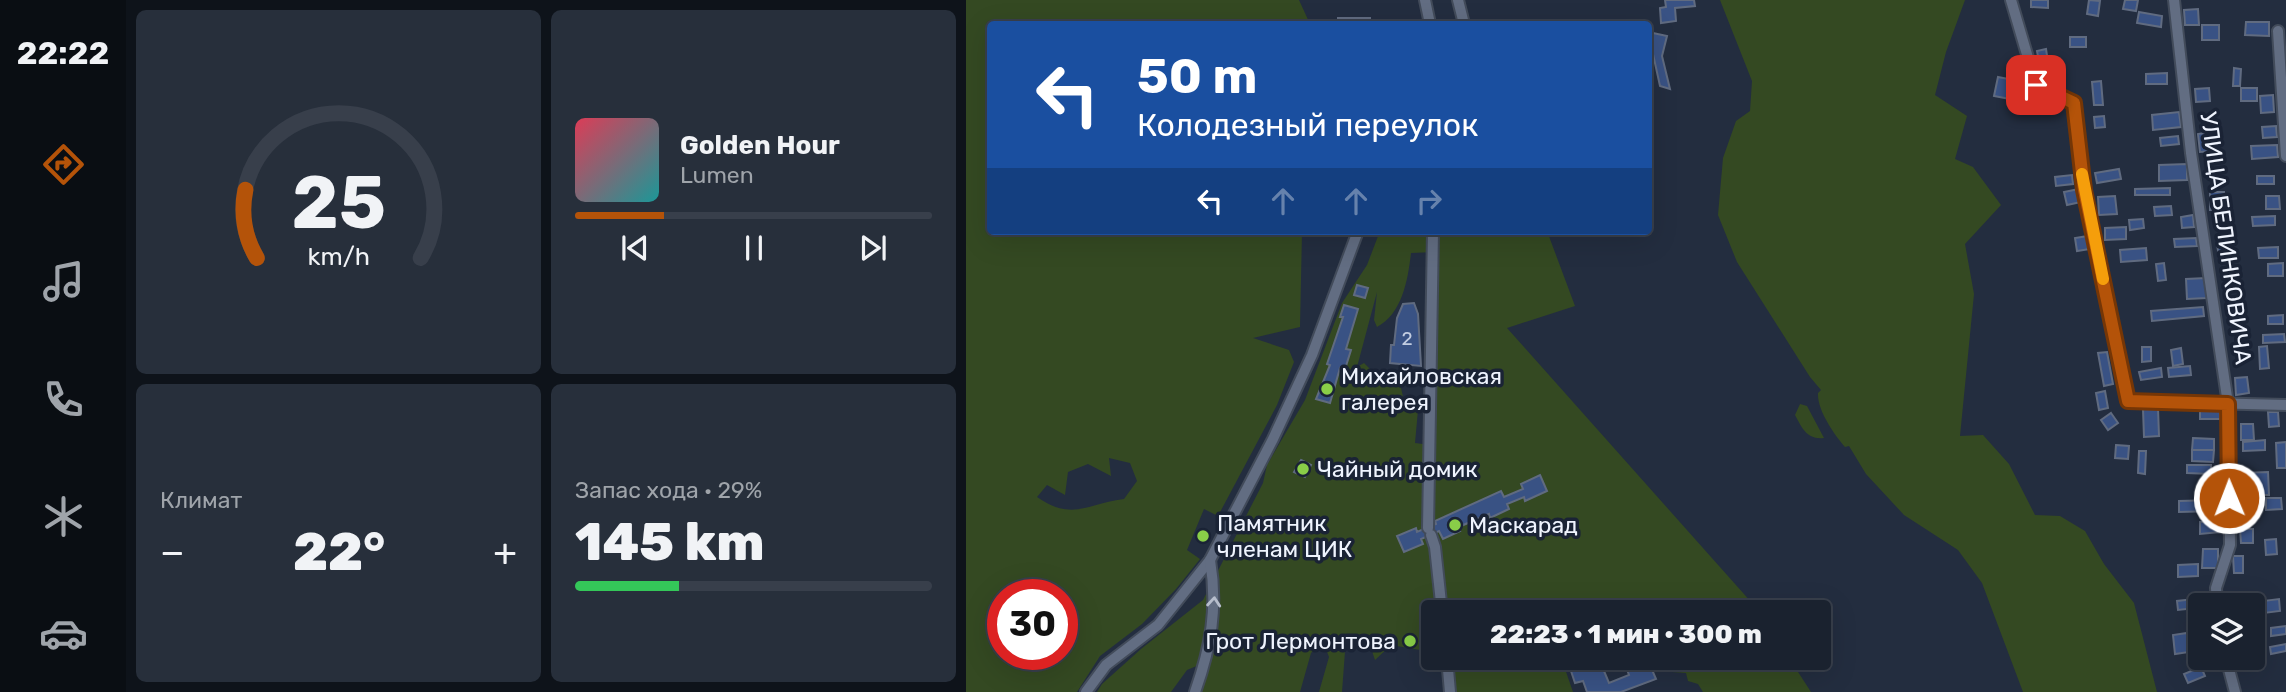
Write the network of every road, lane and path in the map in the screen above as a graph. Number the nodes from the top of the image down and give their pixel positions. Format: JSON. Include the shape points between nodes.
{"nodes":[{"id":1,"x":1425,"y":0,"type":"edge"},
{"id":2,"x":1458,"y":0,"type":"edge"},
{"id":3,"x":2011,"y":0,"type":"edge"},
{"id":4,"x":2174,"y":0,"type":"edge"},
{"id":5,"x":1429,"y":21,"type":"edge"},
{"id":6,"x":1463,"y":21,"type":"edge"},
{"id":7,"x":2278,"y":31,"type":"dead end"},
{"id":8,"x":2285,"y":123,"type":"edge"},
{"id":9,"x":2286,"y":156,"type":"edge"},
{"id":10,"x":1357,"y":235,"type":"edge"},
{"id":11,"x":1362,"y":235,"type":"edge"},
{"id":12,"x":1433,"y":235,"type":"edge"},
{"id":13,"x":1347,"y":261,"type":"junction"},
{"id":14,"x":2228,"y":404,"type":"junction"},
{"id":15,"x":2286,"y":405,"type":"edge"},
{"id":16,"x":1210,"y":560,"type":"junction"},
{"id":17,"x":2216,"y":593,"type":"edge"},
{"id":18,"x":1441,"y":600,"type":"edge"},
{"id":19,"x":1448,"y":670,"type":"edge"},
{"id":20,"x":2229,"y":670,"type":"edge"},
{"id":21,"x":1086,"y":692,"type":"edge"},
{"id":22,"x":1195,"y":692,"type":"edge"},
{"id":23,"x":1450,"y":692,"type":"edge"},
{"id":24,"x":2235,"y":692,"type":"edge"}],
"edges":[{"from":1,"to":5,"type":"street"},
{"from":2,"to":6,"type":"street"},
{"from":3,"to":14,"type":"street","via":[[2036,85],[2074,103],[2084,190],[2128,401]]},
{"from":4,"to":14,"type":"street","name":"УЛИЦА БЕЛИНКОВИЧА"},
{"from":7,"to":8,"type":"street"},
{"from":8,"to":9,"type":"street"},
{"from":10,"to":13,"type":"street"},
{"from":11,"to":13,"type":"street"},
{"from":12,"to":18,"type":"street","via":[[1430,531]]},
{"from":13,"to":16,"type":"street","via":[[1273,439]]},
{"from":14,"to":15,"type":"street"},
{"from":14,"to":17,"type":"street","name":"УЛИЦА БЕЛИНКОВИЧА","via":[[2230,545]]},
{"from":16,"to":21,"type":"street","via":[[1158,625],[1106,665]]},
{"from":22,"to":16,"type":"street","one_way":true,"via":[[1208,651],[1216,595]]},
{"from":19,"to":23,"type":"street"},
{"from":20,"to":24,"type":"street"}]}
